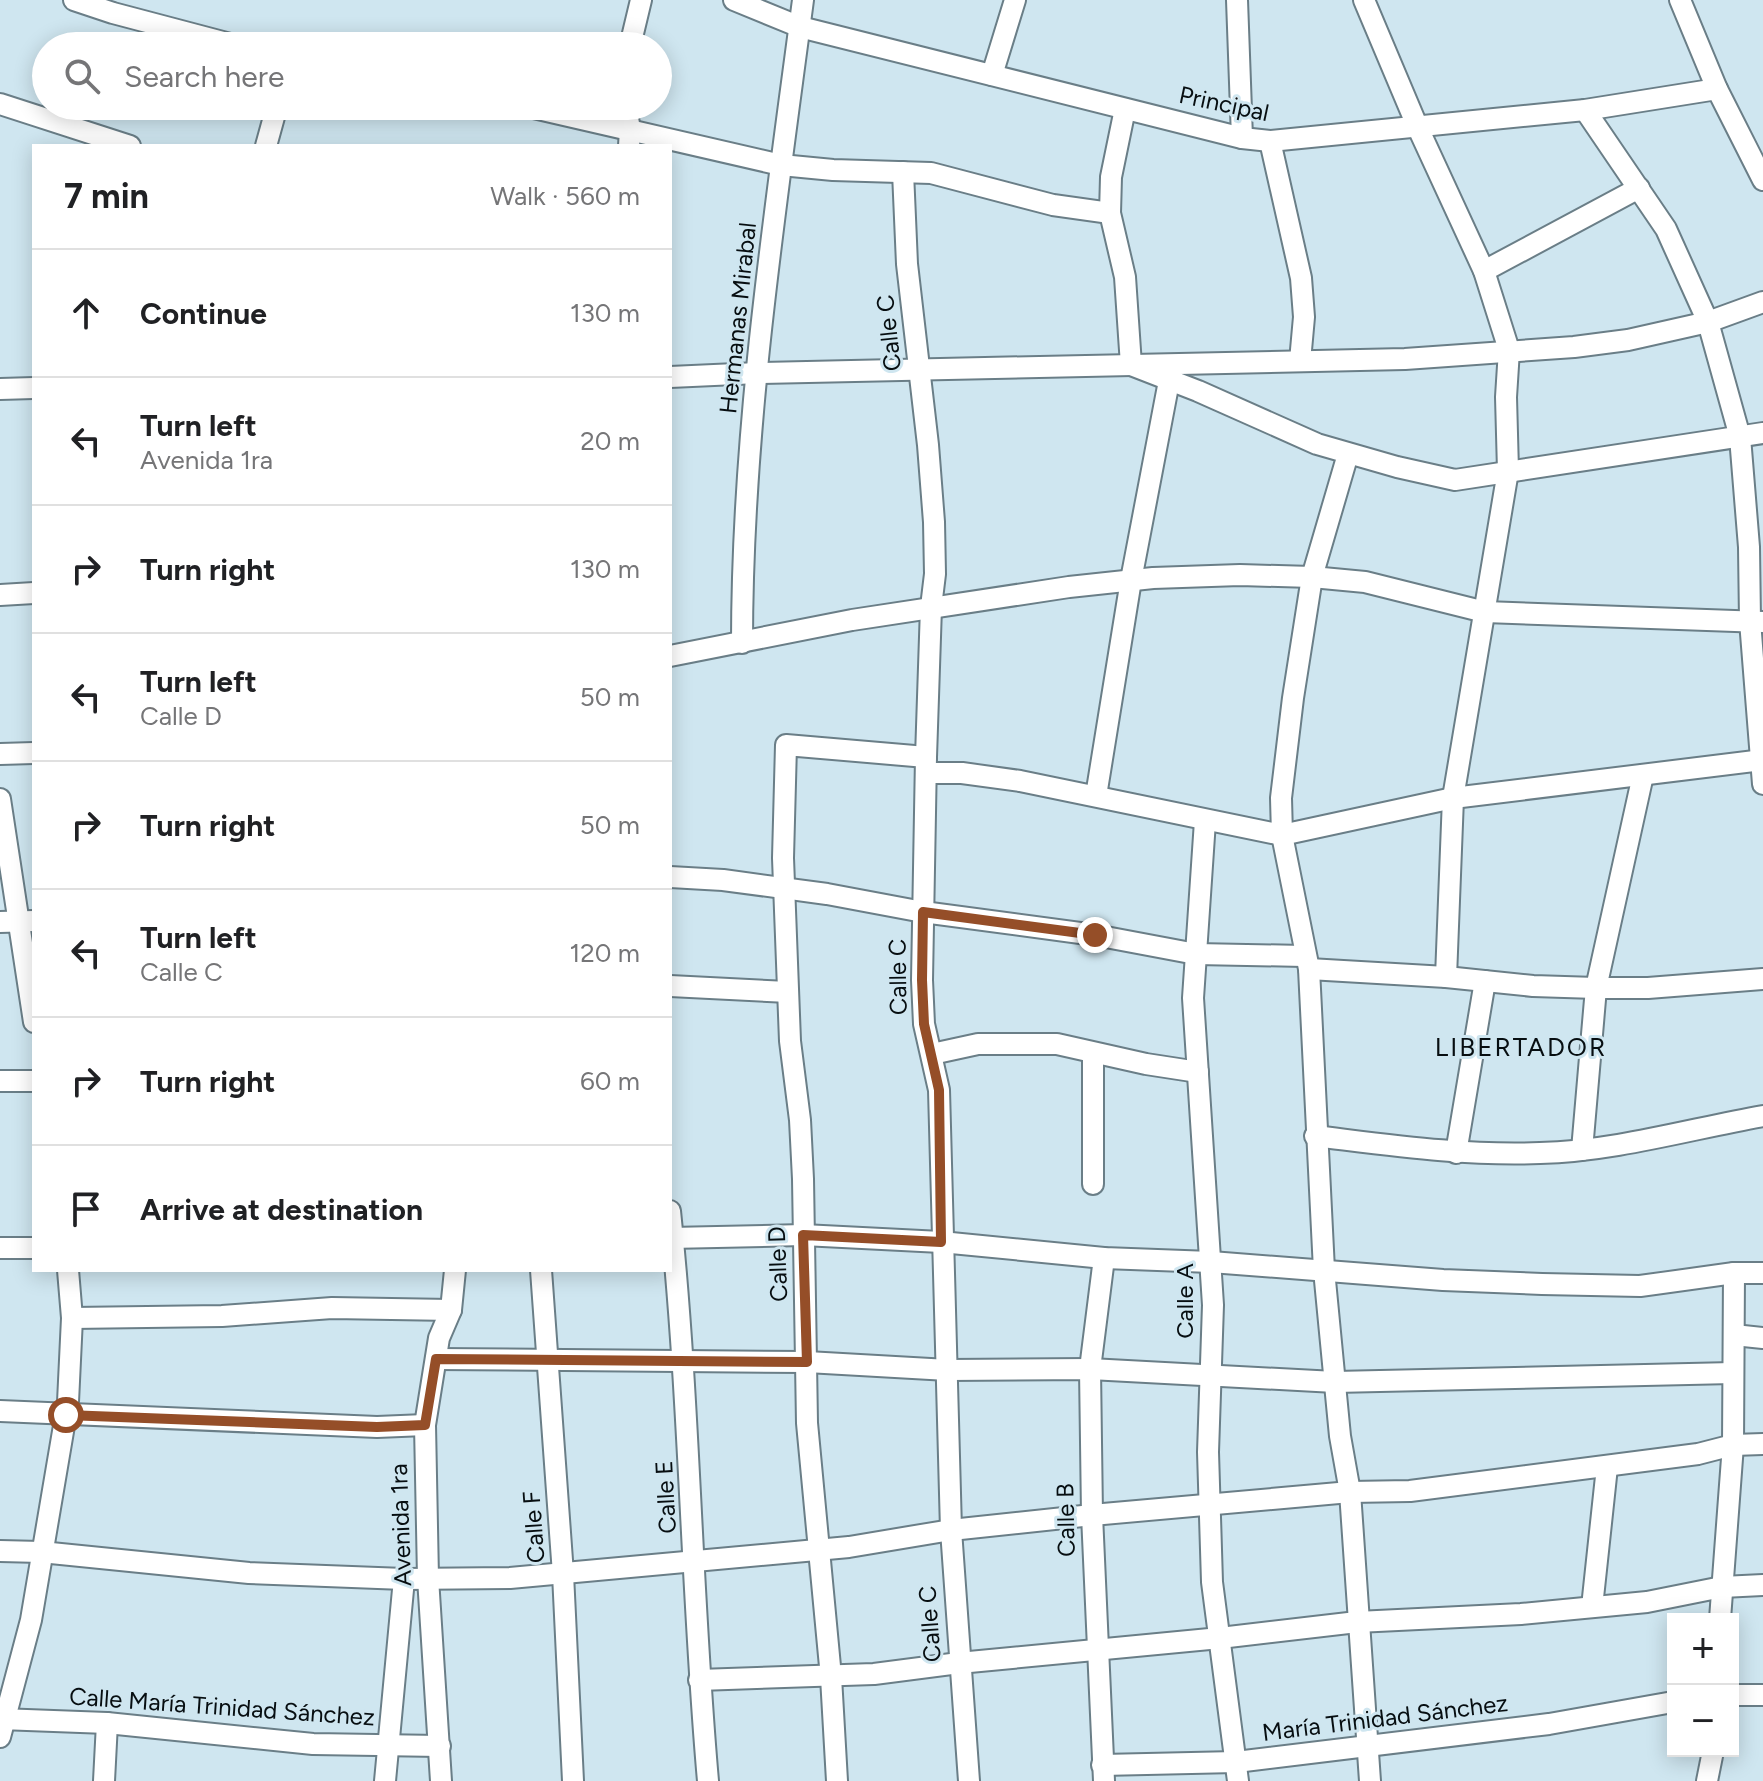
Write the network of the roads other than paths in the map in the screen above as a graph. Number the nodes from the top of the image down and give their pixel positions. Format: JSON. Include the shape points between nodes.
{"nodes":[{"id":1,"x":74,"y":0,"type":"edge"},
{"id":2,"x":641,"y":0,"type":"edge"},
{"id":3,"x":734,"y":0,"type":"edge"},
{"id":4,"x":803,"y":0,"type":"edge"},
{"id":5,"x":1015,"y":0,"type":"edge"},
{"id":6,"x":1237,"y":0,"type":"edge"},
{"id":7,"x":1364,"y":0,"type":"edge"},
{"id":8,"x":1680,"y":0,"type":"edge"},
{"id":9,"x":800,"y":27,"type":"junction"},
{"id":10,"x":185,"y":32,"type":"edge"},
{"id":11,"x":633,"y":32,"type":"edge"},
{"id":12,"x":992,"y":75,"type":"junction"},
{"id":13,"x":1717,"y":89,"type":"junction"},
{"id":14,"x":0,"y":104,"type":"edge"},
{"id":15,"x":1125,"y":109,"type":"junction"},
{"id":16,"x":1585,"y":110,"type":"junction"},
{"id":17,"x":32,"y":114,"type":"edge"},
{"id":18,"x":50,"y":120,"type":"edge"},
{"id":19,"x":273,"y":120,"type":"edge"},
{"id":20,"x":570,"y":120,"type":"edge"},
{"id":21,"x":1418,"y":128,"type":"junction"},
{"id":22,"x":629,"y":138,"type":"edge"},
{"id":23,"x":1242,"y":138,"type":"junction"},
{"id":24,"x":1270,"y":141,"type":"junction"},
{"id":25,"x":124,"y":144,"type":"edge"},
{"id":26,"x":267,"y":144,"type":"edge"},
{"id":27,"x":663,"y":144,"type":"edge"},
{"id":28,"x":672,"y":146,"type":"edge"},
{"id":29,"x":781,"y":165,"type":"junction"},
{"id":30,"x":903,"y":172,"type":"junction"},
{"id":31,"x":1763,"y":180,"type":"edge"},
{"id":32,"x":1639,"y":188,"type":"junction"},
{"id":33,"x":1110,"y":213,"type":"junction"},
{"id":34,"x":1484,"y":271,"type":"junction"},
{"id":35,"x":1763,"y":302,"type":"edge"},
{"id":36,"x":1708,"y":322,"type":"junction"},
{"id":37,"x":1509,"y":350,"type":"junction"},
{"id":38,"x":1300,"y":361,"type":"junction"},
{"id":39,"x":1131,"y":365,"type":"junction"},
{"id":40,"x":919,"y":370,"type":"junction"},
{"id":41,"x":758,"y":373,"type":"junction"},
{"id":42,"x":672,"y":377,"type":"edge"},
{"id":43,"x":1169,"y":381,"type":"junction"},
{"id":44,"x":32,"y":388,"type":"edge"},
{"id":45,"x":0,"y":389,"type":"edge"},
{"id":46,"x":1763,"y":433,"type":"edge"},
{"id":47,"x":1740,"y":437,"type":"junction"},
{"id":48,"x":1348,"y":454,"type":"junction"},
{"id":49,"x":1508,"y":471,"type":"junction"},
{"id":50,"x":1312,"y":577,"type":"junction"},
{"id":51,"x":1131,"y":580,"type":"junction"},
{"id":52,"x":32,"y":593,"type":"edge"},
{"id":53,"x":0,"y":595,"type":"edge"},
{"id":54,"x":931,"y":607,"type":"junction"},
{"id":55,"x":1485,"y":612,"type":"junction"},
{"id":56,"x":1756,"y":621,"type":"edge"},
{"id":57,"x":742,"y":643,"type":"junction"},
{"id":58,"x":672,"y":656,"type":"edge"},
{"id":59,"x":32,"y":753,"type":"edge"},
{"id":60,"x":0,"y":754,"type":"edge"},
{"id":61,"x":1762,"y":760,"type":"edge"},
{"id":62,"x":926,"y":765,"type":"junction"},
{"id":63,"x":1643,"y":775,"type":"junction"},
{"id":64,"x":1763,"y":784,"type":"edge"},
{"id":65,"x":1096,"y":796,"type":"junction"},
{"id":66,"x":1453,"y":798,"type":"junction"},
{"id":67,"x":0,"y":799,"type":"edge"},
{"id":68,"x":1205,"y":821,"type":"junction"},
{"id":69,"x":1282,"y":835,"type":"junction"},
{"id":70,"x":672,"y":877,"type":"edge"},
{"id":71,"x":785,"y":889,"type":"junction"},
{"id":72,"x":923,"y":912,"type":"junction"},
{"id":73,"x":17,"y":922,"type":"edge"},
{"id":74,"x":1196,"y":954,"type":"junction"},
{"id":75,"x":1306,"y":963,"type":"junction"},
{"id":76,"x":1446,"y":977,"type":"junction"},
{"id":77,"x":1763,"y":979,"type":"edge"},
{"id":78,"x":1485,"y":981,"type":"junction"},
{"id":79,"x":672,"y":986,"type":"edge"},
{"id":80,"x":1596,"y":988,"type":"junction"},
{"id":81,"x":788,"y":992,"type":"junction"},
{"id":82,"x":32,"y":1010,"type":"edge"},
{"id":83,"x":1093,"y":1053,"type":"junction"},
{"id":84,"x":932,"y":1054,"type":"junction"},
{"id":85,"x":1198,"y":1072,"type":"junction"},
{"id":86,"x":0,"y":1081,"type":"edge"},
{"id":87,"x":32,"y":1081,"type":"edge"},
{"id":88,"x":1763,"y":1116,"type":"edge"},
{"id":89,"x":1315,"y":1136,"type":"junction"},
{"id":90,"x":1582,"y":1150,"type":"junction"},
{"id":91,"x":1456,"y":1153,"type":"junction"},
{"id":92,"x":1093,"y":1184,"type":"dead end"},
{"id":93,"x":803,"y":1235,"type":"junction"},
{"id":94,"x":672,"y":1238,"type":"edge"},
{"id":95,"x":941,"y":1242,"type":"junction"},
{"id":96,"x":0,"y":1248,"type":"edge"},
{"id":97,"x":32,"y":1248,"type":"edge"},
{"id":98,"x":672,"y":1248,"type":"edge"},
{"id":99,"x":1104,"y":1258,"type":"junction"},
{"id":100,"x":1211,"y":1262,"type":"junction"},
{"id":101,"x":1324,"y":1270,"type":"junction"},
{"id":102,"x":68,"y":1272,"type":"edge"},
{"id":103,"x":455,"y":1272,"type":"edge"},
{"id":104,"x":541,"y":1272,"type":"edge"},
{"id":105,"x":1734,"y":1273,"type":"junction"},
{"id":106,"x":1763,"y":1273,"type":"edge"},
{"id":107,"x":451,"y":1310,"type":"junction"},
{"id":108,"x":72,"y":1318,"type":"junction"},
{"id":109,"x":1734,"y":1335,"type":"junction"},
{"id":110,"x":1763,"y":1338,"type":"edge"},
{"id":111,"x":436,"y":1359,"type":"junction"},
{"id":112,"x":549,"y":1360,"type":"junction"},
{"id":113,"x":684,"y":1362,"type":"junction"},
{"id":114,"x":807,"y":1362,"type":"junction"},
{"id":115,"x":1090,"y":1369,"type":"junction"},
{"id":116,"x":948,"y":1370,"type":"junction"},
{"id":117,"x":1733,"y":1373,"type":"junction"},
{"id":118,"x":1209,"y":1377,"type":"junction"},
{"id":119,"x":1335,"y":1382,"type":"junction"},
{"id":120,"x":0,"y":1411,"type":"edge"},
{"id":121,"x":66,"y":1415,"type":"junction"},
{"id":122,"x":425,"y":1425,"type":"junction"},
{"id":123,"x":1763,"y":1444,"type":"edge"},
{"id":124,"x":1733,"y":1445,"type":"junction"},
{"id":125,"x":1607,"y":1467,"type":"junction"},
{"id":126,"x":1350,"y":1492,"type":"junction"},
{"id":127,"x":1211,"y":1506,"type":"junction"},
{"id":128,"x":1092,"y":1515,"type":"junction"},
{"id":129,"x":951,"y":1530,"type":"junction"},
{"id":130,"x":819,"y":1548,"type":"junction"},
{"id":131,"x":0,"y":1551,"type":"edge"},
{"id":132,"x":41,"y":1552,"type":"junction"},
{"id":133,"x":695,"y":1563,"type":"junction"},
{"id":134,"x":563,"y":1574,"type":"junction"},
{"id":135,"x":428,"y":1578,"type":"junction"},
{"id":136,"x":404,"y":1579,"type":"junction"},
{"id":137,"x":1763,"y":1585,"type":"edge"},
{"id":138,"x":1722,"y":1587,"type":"junction"},
{"id":139,"x":1592,"y":1607,"type":"junction"},
{"id":140,"x":1720,"y":1613,"type":"edge"},
{"id":141,"x":1357,"y":1622,"type":"junction"},
{"id":142,"x":1220,"y":1638,"type":"junction"},
{"id":143,"x":1097,"y":1649,"type":"junction"},
{"id":144,"x":959,"y":1663,"type":"junction"},
{"id":145,"x":831,"y":1677,"type":"junction"},
{"id":146,"x":699,"y":1680,"type":"junction"},
{"id":147,"x":1739,"y":1695,"type":"edge"},
{"id":148,"x":1763,"y":1695,"type":"edge"},
{"id":149,"x":1667,"y":1703,"type":"edge"},
{"id":150,"x":107,"y":1723,"type":"junction"},
{"id":151,"x":1,"y":1725,"type":"edge"},
{"id":152,"x":389,"y":1744,"type":"junction"},
{"id":153,"x":440,"y":1746,"type":"junction"},
{"id":154,"x":1366,"y":1747,"type":"junction"},
{"id":155,"x":1712,"y":1757,"type":"edge"},
{"id":156,"x":1237,"y":1772,"type":"edge"},
{"id":157,"x":1103,"y":1773,"type":"edge"},
{"id":158,"x":104,"y":1781,"type":"edge"},
{"id":159,"x":385,"y":1781,"type":"edge"},
{"id":160,"x":441,"y":1781,"type":"edge"},
{"id":161,"x":573,"y":1781,"type":"edge"},
{"id":162,"x":708,"y":1781,"type":"edge"},
{"id":163,"x":837,"y":1781,"type":"edge"},
{"id":164,"x":969,"y":1781,"type":"edge"},
{"id":165,"x":1370,"y":1781,"type":"edge"},
{"id":166,"x":1707,"y":1781,"type":"edge"}],
"edges":[{"from":1,"to":10,"type":"street"},
{"from":2,"to":11,"type":"street"},
{"from":3,"to":9,"type":"street","name":"Principal"},
{"from":4,"to":9,"type":"street","name":"Hermanas Mirabal"},
{"from":5,"to":12,"type":"street"},
{"from":6,"to":23,"type":"street"},
{"from":7,"to":21,"type":"street"},
{"from":8,"to":13,"type":"street"},
{"from":9,"to":12,"type":"street","name":"Principal"},
{"from":9,"to":29,"type":"street","name":"Hermanas Mirabal"},
{"from":12,"to":15,"type":"street","name":"Principal"},
{"from":13,"to":16,"type":"street","name":"Principal"},
{"from":13,"to":31,"type":"street"},
{"from":14,"to":17,"type":"street"},
{"from":15,"to":23,"type":"street","name":"Principal"},
{"from":15,"to":33,"type":"street","via":[[1111,177]]},
{"from":16,"to":21,"type":"street","name":"Principal"},
{"from":16,"to":32,"type":"street"},
{"from":18,"to":25,"type":"street"},
{"from":19,"to":26,"type":"street"},
{"from":20,"to":22,"type":"street"},
{"from":21,"to":24,"type":"street","name":"Principal"},
{"from":21,"to":34,"type":"street"},
{"from":22,"to":27,"type":"street"},
{"from":23,"to":24,"type":"street","name":"Principal"},
{"from":24,"to":38,"type":"street","via":[[1301,278]]},
{"from":28,"to":29,"type":"street"},
{"from":29,"to":30,"type":"street"},
{"from":29,"to":41,"type":"street","name":"Hermanas Mirabal"},
{"from":30,"to":33,"type":"street","via":[[931,173],[1053,205]]},
{"from":30,"to":40,"type":"street","name":"Calle C"},
{"from":32,"to":34,"type":"street"},
{"from":32,"to":36,"type":"street","via":[[1666,229]]},
{"from":33,"to":39,"type":"street","via":[[1125,277]]},
{"from":34,"to":37,"type":"street"},
{"from":35,"to":36,"type":"street"},
{"from":36,"to":37,"type":"street","via":[[1628,340]]},
{"from":36,"to":47,"type":"street"},
{"from":37,"to":38,"type":"street"},
{"from":37,"to":49,"type":"street"},
{"from":38,"to":39,"type":"street"},
{"from":39,"to":40,"type":"street"},
{"from":39,"to":43,"type":"street"},
{"from":40,"to":41,"type":"street"},
{"from":40,"to":54,"type":"street","name":"Calle C","via":[[934,522]]},
{"from":41,"to":42,"type":"street"},
{"from":41,"to":57,"type":"street","name":"Hermanas Mirabal","via":[[742,549]]},
{"from":43,"to":48,"type":"street"},
{"from":43,"to":51,"type":"street"},
{"from":44,"to":45,"type":"street"},
{"from":46,"to":47,"type":"street"},
{"from":47,"to":49,"type":"street"},
{"from":47,"to":56,"type":"street"},
{"from":48,"to":49,"type":"street","via":[[1455,480]]},
{"from":48,"to":50,"type":"street"},
{"from":49,"to":55,"type":"street"},
{"from":50,"to":51,"type":"street"},
{"from":50,"to":55,"type":"street","via":[[1380,585]]},
{"from":50,"to":69,"type":"street","via":[[1282,775]]},
{"from":51,"to":54,"type":"street"},
{"from":51,"to":65,"type":"street"},
{"from":52,"to":53,"type":"street"},
{"from":54,"to":57,"type":"street"},
{"from":54,"to":62,"type":"street","name":"Calle C"},
{"from":55,"to":56,"type":"street"},
{"from":55,"to":66,"type":"street"},
{"from":56,"to":61,"type":"street"},
{"from":57,"to":58,"type":"street"},
{"from":59,"to":60,"type":"street"},
{"from":61,"to":63,"type":"street"},
{"from":61,"to":64,"type":"street"},
{"from":62,"to":65,"type":"street"},
{"from":62,"to":71,"type":"street","name":"Calle D","via":[[786,745]]},
{"from":62,"to":72,"type":"street","name":"Calle C"},
{"from":63,"to":66,"type":"street"},
{"from":63,"to":80,"type":"street"},
{"from":65,"to":68,"type":"street"},
{"from":66,"to":69,"type":"street"},
{"from":66,"to":76,"type":"street"},
{"from":67,"to":73,"type":"street"},
{"from":68,"to":69,"type":"street"},
{"from":68,"to":74,"type":"street","name":"Calle A"},
{"from":69,"to":75,"type":"street"},
{"from":70,"to":71,"type":"street"},
{"from":71,"to":72,"type":"street"},
{"from":71,"to":81,"type":"street","name":"Calle D"},
{"from":72,"to":74,"type":"street"},
{"from":72,"to":84,"type":"street","name":"Calle C","via":[[923,1009]]},
{"from":73,"to":82,"type":"street"},
{"from":74,"to":75,"type":"street"},
{"from":74,"to":85,"type":"street","name":"Calle A"},
{"from":75,"to":76,"type":"street"},
{"from":75,"to":89,"type":"street"},
{"from":76,"to":78,"type":"street"},
{"from":77,"to":80,"type":"street"},
{"from":78,"to":80,"type":"street"},
{"from":78,"to":91,"type":"street"},
{"from":79,"to":81,"type":"street"},
{"from":80,"to":90,"type":"street"},
{"from":81,"to":93,"type":"street","name":"Calle D","via":[[800,1120]]},
{"from":83,"to":84,"type":"street","via":[[1057,1044],[1014,1043]]},
{"from":83,"to":85,"type":"street"},
{"from":83,"to":92,"type":"street"},
{"from":84,"to":95,"type":"street","name":"Calle C","via":[[941,1120]]},
{"from":85,"to":100,"type":"street","name":"Calle A"},
{"from":86,"to":87,"type":"street"},
{"from":88,"to":90,"type":"street"},
{"from":89,"to":91,"type":"street"},
{"from":89,"to":101,"type":"street"},
{"from":90,"to":91,"type":"street"},
{"from":93,"to":94,"type":"street"},
{"from":93,"to":95,"type":"street"},
{"from":93,"to":114,"type":"street","name":"Calle D"},
{"from":95,"to":99,"type":"street"},
{"from":95,"to":116,"type":"street","name":"Calle C"},
{"from":96,"to":97,"type":"street"},
{"from":98,"to":113,"type":"street","name":"Calle E"},
{"from":99,"to":100,"type":"street"},
{"from":99,"to":115,"type":"street","name":"Calle B"},
{"from":100,"to":101,"type":"street"},
{"from":100,"to":118,"type":"street","name":"Calle A"},
{"from":101,"to":105,"type":"street","via":[[1640,1286]]},
{"from":101,"to":119,"type":"street"},
{"from":102,"to":108,"type":"street"},
{"from":103,"to":107,"type":"street","name":"Avenida 1ra"},
{"from":104,"to":112,"type":"street","name":"Calle F"},
{"from":105,"to":106,"type":"street"},
{"from":105,"to":109,"type":"street"},
{"from":107,"to":108,"type":"street","via":[[332,1308]]},
{"from":107,"to":111,"type":"street","name":"Avenida 1ra"},
{"from":108,"to":121,"type":"street"},
{"from":109,"to":110,"type":"street"},
{"from":109,"to":117,"type":"street"},
{"from":111,"to":112,"type":"street"},
{"from":111,"to":122,"type":"street","name":"Avenida 1ra"},
{"from":112,"to":113,"type":"street"},
{"from":112,"to":134,"type":"street","name":"Calle F"},
{"from":113,"to":114,"type":"street"},
{"from":113,"to":133,"type":"street","name":"Calle E"},
{"from":114,"to":116,"type":"street"},
{"from":114,"to":130,"type":"street","name":"Calle D"},
{"from":115,"to":116,"type":"street"},
{"from":115,"to":118,"type":"street"},
{"from":115,"to":128,"type":"street","name":"Calle B"},
{"from":116,"to":129,"type":"street","name":"Calle C"},
{"from":117,"to":119,"type":"street"},
{"from":117,"to":124,"type":"street"},
{"from":118,"to":119,"type":"street"},
{"from":118,"to":127,"type":"street","name":"Calle A"},
{"from":119,"to":126,"type":"street"},
{"from":120,"to":121,"type":"street"},
{"from":121,"to":122,"type":"street"},
{"from":121,"to":132,"type":"street"},
{"from":122,"to":135,"type":"street","name":"Avenida 1ra"},
{"from":123,"to":124,"type":"street"},
{"from":124,"to":125,"type":"street"},
{"from":124,"to":138,"type":"street"},
{"from":125,"to":126,"type":"street","via":[[1410,1491]]},
{"from":125,"to":139,"type":"street"},
{"from":126,"to":127,"type":"street"},
{"from":126,"to":141,"type":"street"},
{"from":127,"to":128,"type":"street"},
{"from":127,"to":142,"type":"street","name":"Calle A","via":[[1212,1582]]},
{"from":128,"to":129,"type":"street"},
{"from":128,"to":143,"type":"street","name":"Calle B"},
{"from":129,"to":130,"type":"street"},
{"from":129,"to":144,"type":"street","name":"Calle C"},
{"from":130,"to":133,"type":"street"},
{"from":130,"to":145,"type":"street","name":"Calle D"},
{"from":131,"to":132,"type":"street"},
{"from":132,"to":136,"type":"street","via":[[249,1573]]},
{"from":132,"to":151,"type":"street","via":[[31,1620]]},
{"from":133,"to":134,"type":"street"},
{"from":133,"to":146,"type":"street","name":"Calle E"},
{"from":134,"to":135,"type":"street"},
{"from":134,"to":161,"type":"street","name":"Calle F"},
{"from":135,"to":136,"type":"street"},
{"from":135,"to":153,"type":"street","name":"Avenida 1ra"},
{"from":136,"to":152,"type":"street"},
{"from":137,"to":138,"type":"street"},
{"from":138,"to":139,"type":"street"},
{"from":138,"to":140,"type":"street"},
{"from":139,"to":141,"type":"street"},
{"from":141,"to":142,"type":"street"},
{"from":141,"to":154,"type":"street"},
{"from":142,"to":143,"type":"street"},
{"from":142,"to":156,"type":"street","name":"Calle A"},
{"from":143,"to":144,"type":"street"},
{"from":143,"to":157,"type":"street","name":"Calle B"},
{"from":144,"to":145,"type":"street"},
{"from":144,"to":164,"type":"street","name":"Calle C"},
{"from":145,"to":146,"type":"street"},
{"from":145,"to":163,"type":"street","name":"Calle D"},
{"from":146,"to":162,"type":"street","name":"Calle E"},
{"from":147,"to":148,"type":"street"},
{"from":149,"to":154,"type":"street","name":"María Trinidad Sánchez"},
{"from":150,"to":151,"type":"street","name":"Calle María Trinidad Sánchez"},
{"from":150,"to":152,"type":"street","name":"Calle María Trinidad Sánchez","via":[[313,1744]]},
{"from":150,"to":158,"type":"street"},
{"from":152,"to":153,"type":"street","name":"Calle María Trinidad Sánchez"},
{"from":152,"to":159,"type":"street"},
{"from":153,"to":160,"type":"street","name":"Avenida 1ra"},
{"from":154,"to":156,"type":"street","name":"María Trinidad Sánchez"},
{"from":154,"to":165,"type":"street"},
{"from":155,"to":166,"type":"street"},
{"from":156,"to":157,"type":"street","name":"María Trinidad Sánchez"}]}
